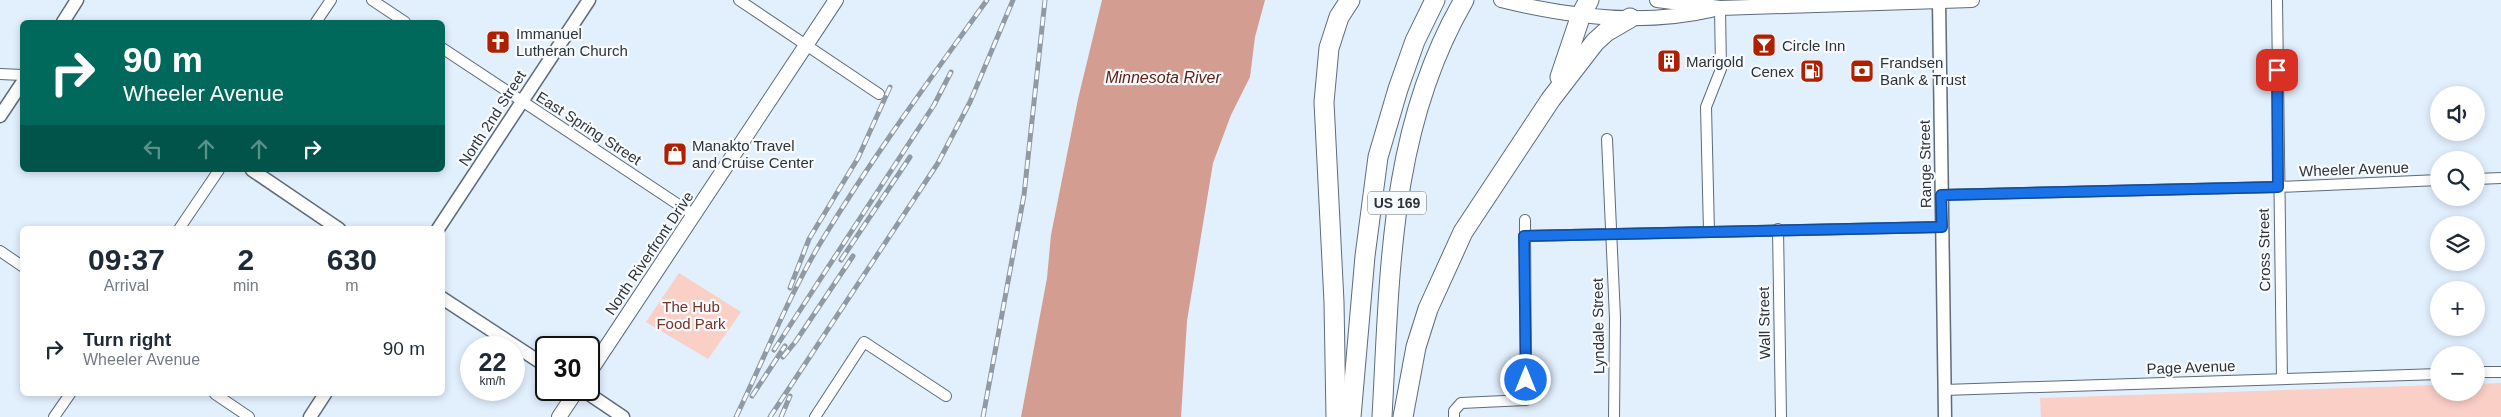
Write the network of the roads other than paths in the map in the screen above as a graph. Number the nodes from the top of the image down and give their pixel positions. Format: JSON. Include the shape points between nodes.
{"nodes":[{"id":1,"x":78,"y":0,"type":"edge"},
{"id":2,"x":331,"y":0,"type":"edge"},
{"id":3,"x":372,"y":0,"type":"edge"},
{"id":4,"x":589,"y":0,"type":"edge"},
{"id":5,"x":739,"y":0,"type":"edge"},
{"id":6,"x":836,"y":0,"type":"edge"},
{"id":7,"x":1350,"y":0,"type":"edge"},
{"id":8,"x":1435,"y":0,"type":"edge"},
{"id":9,"x":1464,"y":0,"type":"edge"},
{"id":10,"x":1501,"y":0,"type":"edge"},
{"id":11,"x":1657,"y":0,"type":"edge"},
{"id":12,"x":1972,"y":0,"type":"edge"},
{"id":13,"x":2277,"y":0,"type":"edge"},
{"id":14,"x":1673,"y":1,"type":"edge"},
{"id":15,"x":1938,"y":1,"type":"edge"},
{"id":16,"x":1585,"y":8,"type":"edge"},
{"id":17,"x":1720,"y":8,"type":"junction"},
{"id":18,"x":1341,"y":9,"type":"edge"},
{"id":19,"x":1630,"y":18,"type":"junction"},
{"id":20,"x":64,"y":20,"type":"edge"},
{"id":21,"x":317,"y":20,"type":"edge"},
{"id":22,"x":402,"y":20,"type":"edge"},
{"id":23,"x":807,"y":45,"type":"junction"},
{"id":24,"x":445,"y":50,"type":"edge"},
{"id":25,"x":0,"y":74,"type":"edge"},
{"id":26,"x":20,"y":75,"type":"edge"},
{"id":27,"x":20,"y":86,"type":"edge"},
{"id":28,"x":879,"y":94,"type":"dead end"},
{"id":29,"x":1552,"y":99,"type":"junction"},
{"id":30,"x":522,"y":102,"type":"junction"},
{"id":31,"x":0,"y":116,"type":"edge"},
{"id":32,"x":1607,"y":139,"type":"dead end"},
{"id":33,"x":218,"y":172,"type":"edge"},
{"id":34,"x":255,"y":172,"type":"edge"},
{"id":35,"x":2501,"y":178,"type":"edge"},
{"id":36,"x":2485,"y":179,"type":"edge"},
{"id":37,"x":2430,"y":180,"type":"edge"},
{"id":38,"x":2278,"y":187,"type":"junction"},
{"id":39,"x":1941,"y":195,"type":"junction"},
{"id":40,"x":694,"y":215,"type":"junction"},
{"id":41,"x":1526,"y":220,"type":"dead end"},
{"id":42,"x":181,"y":226,"type":"edge"},
{"id":43,"x":335,"y":226,"type":"edge"},
{"id":44,"x":440,"y":226,"type":"edge"},
{"id":45,"x":1942,"y":227,"type":"junction"},
{"id":46,"x":1778,"y":229,"type":"junction"},
{"id":47,"x":1709,"y":232,"type":"junction"},
{"id":48,"x":1611,"y":235,"type":"junction"},
{"id":49,"x":1524,"y":236,"type":"junction"},
{"id":50,"x":0,"y":251,"type":"edge"},
{"id":51,"x":20,"y":265,"type":"edge"},
{"id":52,"x":445,"y":300,"type":"edge"},
{"id":53,"x":600,"y":356,"type":"edge"},
{"id":54,"x":535,"y":359,"type":"edge"},
{"id":55,"x":2485,"y":372,"type":"edge"},
{"id":56,"x":2501,"y":372,"type":"edge"},
{"id":57,"x":2430,"y":374,"type":"edge"},
{"id":58,"x":2282,"y":379,"type":"junction"},
{"id":59,"x":1944,"y":390,"type":"junction"},
{"id":60,"x":69,"y":396,"type":"edge"},
{"id":61,"x":218,"y":396,"type":"edge"},
{"id":62,"x":324,"y":396,"type":"edge"},
{"id":63,"x":946,"y":396,"type":"dead end"},
{"id":64,"x":570,"y":401,"type":"edge"},
{"id":65,"x":599,"y":401,"type":"edge"},
{"id":66,"x":54,"y":417,"type":"edge"},
{"id":67,"x":249,"y":417,"type":"edge"},
{"id":68,"x":310,"y":417,"type":"edge"},
{"id":69,"x":559,"y":417,"type":"edge"},
{"id":70,"x":623,"y":417,"type":"edge"},
{"id":71,"x":815,"y":417,"type":"edge"},
{"id":72,"x":1336,"y":417,"type":"edge"},
{"id":73,"x":1351,"y":417,"type":"edge"},
{"id":74,"x":1382,"y":417,"type":"edge"},
{"id":75,"x":1403,"y":417,"type":"edge"},
{"id":76,"x":1454,"y":417,"type":"edge"},
{"id":77,"x":1614,"y":417,"type":"edge"},
{"id":78,"x":1781,"y":417,"type":"edge"},
{"id":79,"x":1945,"y":417,"type":"edge"}],
"edges":[{"from":1,"to":20,"type":"street"},
{"from":2,"to":21,"type":"street"},
{"from":3,"to":22,"type":"street"},
{"from":4,"to":30,"type":"street","name":"North 2nd Street"},
{"from":5,"to":23,"type":"street"},
{"from":6,"to":23,"type":"main road","name":"North Riverfront Drive"},
{"from":7,"to":18,"type":"highway"},
{"from":8,"to":73,"type":"highway","number":"US 169","via":[[1415,41],[1378,157],[1365,256]]},
{"from":9,"to":74,"type":"highway","number":"US 169","via":[[1421,96],[1398,195],[1391,246]]},
{"from":10,"to":16,"type":"main road"},
{"from":11,"to":14,"type":"main road"},
{"from":12,"to":15,"type":"main road"},
{"from":13,"to":38,"type":"street","name":"Cross Street"},
{"from":14,"to":17,"type":"main road"},
{"from":15,"to":17,"type":"main road"},
{"from":15,"to":39,"type":"street","name":"Range Street"},
{"from":16,"to":19,"type":"main road"},
{"from":16,"to":29,"type":"highway"},
{"from":17,"to":19,"type":"main road","via":[[1684,16]]},
{"from":17,"to":47,"type":"street","via":[[1721,69],[1706,107]]},
{"from":18,"to":72,"type":"highway","via":[[1329,48],[1324,102]]},
{"from":19,"to":29,"type":"highway","via":[[1594,42]]},
{"from":23,"to":28,"type":"street"},
{"from":23,"to":40,"type":"main road","name":"North Riverfront Drive"},
{"from":24,"to":30,"type":"street","name":"East Spring Street"},
{"from":25,"to":26,"type":"street"},
{"from":27,"to":31,"type":"street"},
{"from":29,"to":75,"type":"highway","via":[[1468,224],[1443,272],[1416,346]]},
{"from":30,"to":40,"type":"street","name":"East Spring Street"},
{"from":30,"to":44,"type":"street","name":"North 2nd Street"},
{"from":32,"to":48,"type":"street","name":"Lyndale Street"},
{"from":33,"to":42,"type":"street"},
{"from":34,"to":43,"type":"street"},
{"from":35,"to":36,"type":"street"},
{"from":37,"to":38,"type":"street","name":"Wheeler Avenue"},
{"from":38,"to":39,"type":"street","name":"Wheeler Avenue"},
{"from":38,"to":58,"type":"street","name":"Cross Street"},
{"from":39,"to":45,"type":"street","name":"Range Street"},
{"from":40,"to":53,"type":"main road","name":"North Riverfront Drive"},
{"from":41,"to":49,"type":"street"},
{"from":45,"to":46,"type":"street"},
{"from":45,"to":59,"type":"street","name":"Range Street"},
{"from":46,"to":47,"type":"street"},
{"from":46,"to":78,"type":"street","name":"Wall Street"},
{"from":47,"to":48,"type":"street"},
{"from":48,"to":49,"type":"street"},
{"from":48,"to":77,"type":"street","name":"Lyndale Street"},
{"from":49,"to":76,"type":"street","via":[[1526,400],[1468,402],[1457,406]]},
{"from":50,"to":51,"type":"street"},
{"from":52,"to":54,"type":"street"},
{"from":55,"to":56,"type":"street"},
{"from":57,"to":58,"type":"street","name":"Page Avenue"},
{"from":58,"to":59,"type":"street","name":"Page Avenue"},
{"from":59,"to":79,"type":"street","name":"Range Street"},
{"from":60,"to":66,"type":"street"},
{"from":61,"to":67,"type":"street"},
{"from":62,"to":68,"type":"street"},
{"from":63,"to":71,"type":"street","via":[[864,342]]},
{"from":64,"to":69,"type":"main road"},
{"from":65,"to":70,"type":"street"}]}
